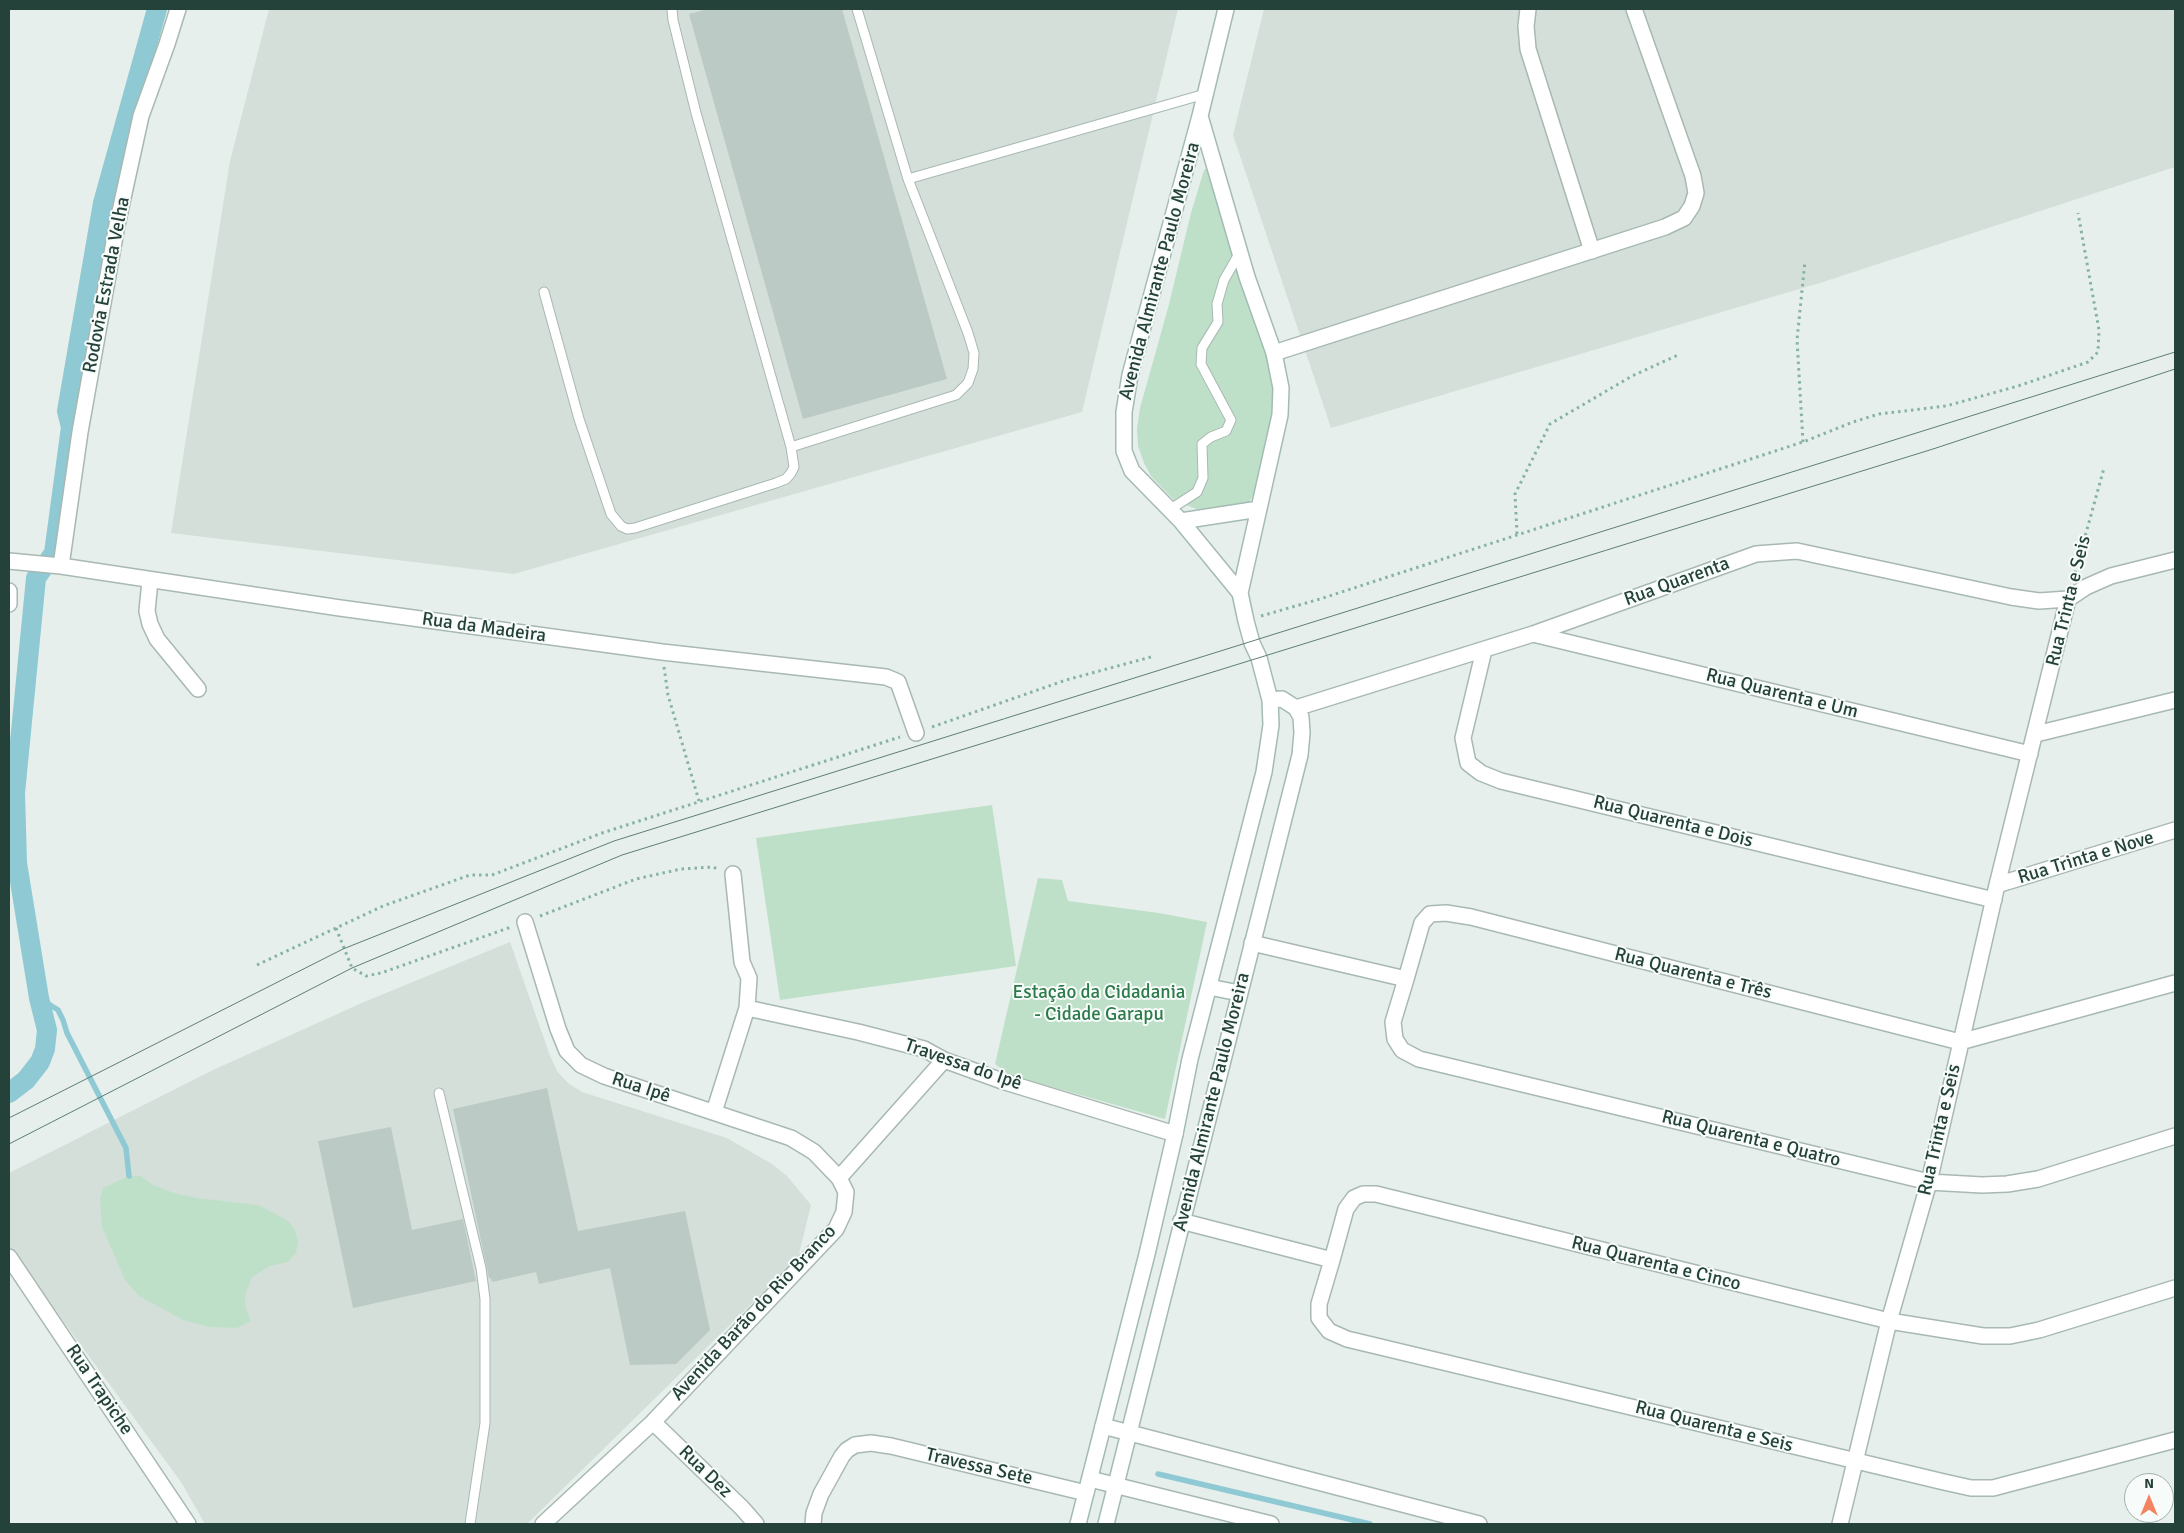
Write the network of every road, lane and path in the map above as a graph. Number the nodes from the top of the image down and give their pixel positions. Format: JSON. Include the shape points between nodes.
{"nodes":[{"id":1,"x":178,"y":9,"type":"edge"},
{"id":2,"x":672,"y":9,"type":"edge"},
{"id":3,"x":857,"y":9,"type":"edge"},
{"id":4,"x":1226,"y":9,"type":"edge"},
{"id":5,"x":1528,"y":9,"type":"edge"},
{"id":6,"x":1634,"y":9,"type":"edge"},
{"id":7,"x":1205,"y":94,"type":"junction"},
{"id":8,"x":1200,"y":116,"type":"junction"},
{"id":9,"x":908,"y":179,"type":"junction"},
{"id":10,"x":2078,"y":213,"type":"dead end"},
{"id":11,"x":1592,"y":251,"type":"junction"},
{"id":12,"x":1240,"y":252,"type":"junction"},
{"id":13,"x":1805,"y":261,"type":"dead end"},
{"id":14,"x":544,"y":292,"type":"dead end"},
{"id":15,"x":1274,"y":353,"type":"junction"},
{"id":16,"x":1678,"y":355,"type":"dead end"},
{"id":17,"x":1803,"y":442,"type":"junction"},
{"id":18,"x":791,"y":447,"type":"junction"},
{"id":19,"x":2104,"y":468,"type":"dead end"},
{"id":20,"x":1259,"y":509,"type":"junction"},
{"id":21,"x":1169,"y":510,"type":"junction"},
{"id":22,"x":1181,"y":521,"type":"junction"},
{"id":23,"x":1517,"y":534,"type":"junction"},
{"id":24,"x":2175,"y":560,"type":"edge"},
{"id":25,"x":13,"y":561,"type":"edge"},
{"id":26,"x":58,"y":566,"type":"junction"},
{"id":27,"x":150,"y":581,"type":"junction"},
{"id":28,"x":9,"y":591,"type":"edge"},
{"id":29,"x":1240,"y":593,"type":"junction"},
{"id":30,"x":2068,"y":599,"type":"junction"},
{"id":31,"x":9,"y":604,"type":"edge"},
{"id":32,"x":1246,"y":621,"type":"junction"},
{"id":33,"x":1533,"y":634,"type":"junction"},
{"id":34,"x":1484,"y":650,"type":"junction"},
{"id":35,"x":662,"y":652,"type":"junction"},
{"id":36,"x":1152,"y":657,"type":"dead end"},
{"id":37,"x":198,"y":690,"type":"dead end"},
{"id":38,"x":1270,"y":700,"type":"junction"},
{"id":39,"x":2175,"y":700,"type":"edge"},
{"id":40,"x":1296,"y":708,"type":"junction"},
{"id":41,"x":916,"y":733,"type":"junction"},
{"id":42,"x":2036,"y":734,"type":"junction"},
{"id":43,"x":2030,"y":754,"type":"junction"},
{"id":44,"x":699,"y":801,"type":"junction"},
{"id":45,"x":2175,"y":830,"type":"edge"},
{"id":46,"x":733,"y":874,"type":"dead end"},
{"id":47,"x":1996,"y":893,"type":"junction"},
{"id":48,"x":525,"y":922,"type":"dead end"},
{"id":49,"x":1252,"y":943,"type":"junction"},
{"id":50,"x":257,"y":965,"type":"dead end"},
{"id":51,"x":1406,"y":979,"type":"junction"},
{"id":52,"x":2175,"y":983,"type":"edge"},
{"id":53,"x":1209,"y":987,"type":"junction"},
{"id":54,"x":1239,"y":994,"type":"junction"},
{"id":55,"x":747,"y":1008,"type":"junction"},
{"id":56,"x":1960,"y":1042,"type":"junction"},
{"id":57,"x":944,"y":1060,"type":"junction"},
{"id":58,"x":440,"y":1093,"type":"dead end"},
{"id":59,"x":714,"y":1112,"type":"junction"},
{"id":60,"x":1176,"y":1134,"type":"junction"},
{"id":61,"x":2175,"y":1136,"type":"edge"},
{"id":62,"x":839,"y":1178,"type":"junction"},
{"id":63,"x":1929,"y":1182,"type":"junction"},
{"id":64,"x":1181,"y":1221,"type":"junction"},
{"id":65,"x":9,"y":1257,"type":"edge"},
{"id":66,"x":1332,"y":1260,"type":"junction"},
{"id":67,"x":2175,"y":1288,"type":"edge"},
{"id":68,"x":1889,"y":1321,"type":"junction"},
{"id":69,"x":653,"y":1422,"type":"junction"},
{"id":70,"x":1103,"y":1426,"type":"junction"},
{"id":71,"x":1130,"y":1434,"type":"junction"},
{"id":72,"x":2175,"y":1440,"type":"edge"},
{"id":73,"x":1854,"y":1461,"type":"junction"},
{"id":74,"x":1088,"y":1486,"type":"junction"},
{"id":75,"x":1116,"y":1486,"type":"junction"},
{"id":76,"x":188,"y":1524,"type":"edge"},
{"id":77,"x":470,"y":1524,"type":"edge"},
{"id":78,"x":543,"y":1524,"type":"edge"},
{"id":79,"x":756,"y":1524,"type":"edge"},
{"id":80,"x":812,"y":1524,"type":"edge"},
{"id":81,"x":1078,"y":1524,"type":"edge"},
{"id":82,"x":1106,"y":1524,"type":"edge"},
{"id":83,"x":1271,"y":1524,"type":"edge"},
{"id":84,"x":1480,"y":1524,"type":"edge"},
{"id":85,"x":1840,"y":1524,"type":"edge"}],
"edges":[{"from":1,"to":26,"type":"street","name":"Rodovia Estrada Velha","via":[[142,116],[117,225]]},
{"from":2,"to":18,"type":"lane","via":[[696,113]]},
{"from":3,"to":9,"type":"lane"},
{"from":4,"to":7,"type":"street","name":"Avenida Almirante Paulo Moreira"},
{"from":5,"to":11,"type":"street","via":[[1528,49]]},
{"from":6,"to":11,"type":"street","via":[[1693,176],[1696,193],[1684,218]]},
{"from":7,"to":8,"type":"street","name":"Avenida Almirante Paulo Moreira"},
{"from":7,"to":9,"type":"lane"},
{"from":8,"to":12,"type":"street","name":"Avenida Almirante Paulo Moreira"},
{"from":8,"to":21,"type":"street","name":"Avenida Almirante Paulo Moreira","via":[[1130,375],[1124,412],[1124,451],[1132,471]]},
{"from":9,"to":18,"type":"lane","via":[[974,353],[968,383],[956,396]]},
{"from":10,"to":17,"type":"path","via":[[2099,330],[2098,352],[2088,362],[1946,406],[1879,414]]},
{"from":11,"to":15,"type":"street"},
{"from":12,"to":15,"type":"street","name":"Avenida Almirante Paulo Moreira"},
{"from":12,"to":21,"type":"lane","via":[[1224,280],[1218,304],[1218,322],[1202,348],[1201,364],[1231,420],[1226,430],[1202,444],[1203,478],[1197,492]]},
{"from":13,"to":17,"type":"path","via":[[1797,340]]},
{"from":14,"to":18,"type":"lane","via":[[579,419],[611,514],[621,526],[635,528],[786,479],[794,467]]},
{"from":15,"to":20,"type":"street","name":"Avenida Almirante Paulo Moreira","via":[[1282,401]]},
{"from":16,"to":23,"type":"path","via":[[1632,376],[1550,424],[1515,494]]},
{"from":17,"to":23,"type":"path"},
{"from":19,"to":30,"type":"path","name":"Rua Trinta e Seis"},
{"from":20,"to":22,"type":"street"},
{"from":20,"to":29,"type":"street","name":"Avenida Almirante Paulo Moreira"},
{"from":21,"to":22,"type":"street","name":"Avenida Almirante Paulo Moreira"},
{"from":22,"to":29,"type":"street","name":"Avenida Almirante Paulo Moreira"},
{"from":23,"to":32,"type":"path"},
{"from":24,"to":30,"type":"street","via":[[2111,576]]},
{"from":25,"to":26,"type":"street","name":"Rua da Madeira"},
{"from":26,"to":27,"type":"street","name":"Rua da Madeira"},
{"from":27,"to":35,"type":"street","name":"Rua da Madeira"},
{"from":27,"to":37,"type":"street","via":[[147,611],[150,624],[157,639]]},
{"from":28,"to":31,"type":"street"},
{"from":29,"to":32,"type":"street","name":"Avenida Almirante Paulo Moreira"},
{"from":30,"to":33,"type":"street","name":"Rua Quarenta","via":[[2039,601],[2011,597],[1797,550],[1776,551],[1756,554]]},
{"from":30,"to":42,"type":"street","name":"Rua Trinta e Seis"},
{"from":32,"to":38,"type":"street","name":"Avenida Almirante Paulo Moreira"},
{"from":33,"to":34,"type":"street","name":"Rua Quarenta"},
{"from":33,"to":43,"type":"street","name":"Rua Quarenta e Um"},
{"from":34,"to":40,"type":"street","name":"Rua Quarenta"},
{"from":34,"to":47,"type":"street","name":"Rua Quarenta e Dois","via":[[1463,738],[1468,763],[1481,773],[1501,781]]},
{"from":35,"to":41,"type":"street","name":"Rua da Madeira","via":[[893,678],[902,690]]},
{"from":35,"to":44,"type":"path","via":[[668,695]]},
{"from":36,"to":41,"type":"path","via":[[1066,680]]},
{"from":38,"to":40,"type":"street","via":[[1282,699]]},
{"from":38,"to":53,"type":"street","name":"Avenida Almirante Paulo Moreira","via":[[1268,750]]},
{"from":39,"to":42,"type":"street"},
{"from":40,"to":49,"type":"street","name":"Avenida Almirante Paulo Moreira","via":[[1301,717],[1300,755]]},
{"from":41,"to":44,"type":"path"},
{"from":42,"to":43,"type":"street","name":"Rua Trinta e Seis"},
{"from":43,"to":47,"type":"street","name":"Rua Trinta e Seis"},
{"from":44,"to":50,"type":"path","via":[[602,833],[492,875],[470,875],[383,906]]},
{"from":45,"to":47,"type":"street","name":"Rua Trinta e Nove"},
{"from":46,"to":55,"type":"street","via":[[742,962],[749,978]]},
{"from":47,"to":56,"type":"street","name":"Rua Trinta e Seis"},
{"from":48,"to":59,"type":"street","name":"Rua Ipê","via":[[567,1051],[581,1065],[604,1076]]},
{"from":49,"to":51,"type":"street"},
{"from":49,"to":54,"type":"street","name":"Avenida Almirante Paulo Moreira"},
{"from":51,"to":56,"type":"street","name":"Rua Quarenta e Três","via":[[1422,923],[1430,914],[1446,913]]},
{"from":51,"to":63,"type":"street","name":"Rua Quarenta e Quatro","via":[[1393,1022],[1395,1040],[1402,1050],[1419,1059]]},
{"from":52,"to":56,"type":"street","name":"Rua Quarenta e Três"},
{"from":53,"to":54,"type":"street"},
{"from":53,"to":60,"type":"street","name":"Avenida Almirante Paulo Moreira","via":[[1190,1059]]},
{"from":54,"to":64,"type":"street","name":"Avenida Almirante Paulo Moreira"},
{"from":55,"to":57,"type":"street","name":"Travessa do Ipê","via":[[924,1049]]},
{"from":55,"to":59,"type":"street"},
{"from":56,"to":63,"type":"street","name":"Rua Trinta e Seis"},
{"from":57,"to":60,"type":"street","name":"Travessa do Ipê"},
{"from":57,"to":62,"type":"street"},
{"from":58,"to":77,"type":"lane","via":[[481,1268],[485,1299],[485,1423]]},
{"from":59,"to":62,"type":"street","name":"Rua Ipê","via":[[791,1138],[814,1152]]},
{"from":60,"to":70,"type":"street","name":"Avenida Almirante Paulo Moreira"},
{"from":61,"to":63,"type":"street","name":"Rua Quarenta e Quatro","via":[[2038,1179],[1982,1186]]},
{"from":62,"to":69,"type":"street","name":"Avenida Barão do Rio Branco","via":[[846,1192],[844,1212],[836,1229]]},
{"from":63,"to":68,"type":"street","name":"Rua Trinta e Seis"},
{"from":64,"to":66,"type":"street"},
{"from":64,"to":71,"type":"street","name":"Avenida Almirante Paulo Moreira"},
{"from":65,"to":76,"type":"street","name":"Rua Trapiche"},
{"from":66,"to":68,"type":"street","name":"Rua Quarenta e Cinco","via":[[1346,1209],[1354,1198],[1376,1194]]},
{"from":66,"to":73,"type":"street","name":"Rua Quarenta e Seis","via":[[1319,1304],[1319,1318],[1329,1331],[1347,1339]]},
{"from":67,"to":68,"type":"street","name":"Rua Quarenta e Cinco","via":[[2010,1336],[1983,1336]]},
{"from":68,"to":73,"type":"street","name":"Rua Trinta e Seis"},
{"from":69,"to":78,"type":"street","name":"Avenida Barão do Rio Branco"},
{"from":69,"to":79,"type":"street","name":"Rua Dez"},
{"from":70,"to":71,"type":"street"},
{"from":70,"to":74,"type":"street","name":"Avenida Almirante Paulo Moreira"},
{"from":71,"to":75,"type":"street","name":"Avenida Almirante Paulo Moreira"},
{"from":71,"to":84,"type":"street"},
{"from":72,"to":73,"type":"street","name":"Rua Quarenta e Seis","via":[[1993,1488],[1971,1488]]},
{"from":73,"to":85,"type":"street","name":"Rua Trinta e Seis"},
{"from":74,"to":75,"type":"street","name":"Travessa Sete"},
{"from":74,"to":80,"type":"street","name":"Travessa Sete","via":[[891,1446],[855,1445],[842,1456],[821,1494]]},
{"from":74,"to":81,"type":"street","name":"Avenida Almirante Paulo Moreira"},
{"from":75,"to":82,"type":"street","name":"Avenida Almirante Paulo Moreira"},
{"from":75,"to":83,"type":"street","name":"Travessa Sete"}]}
